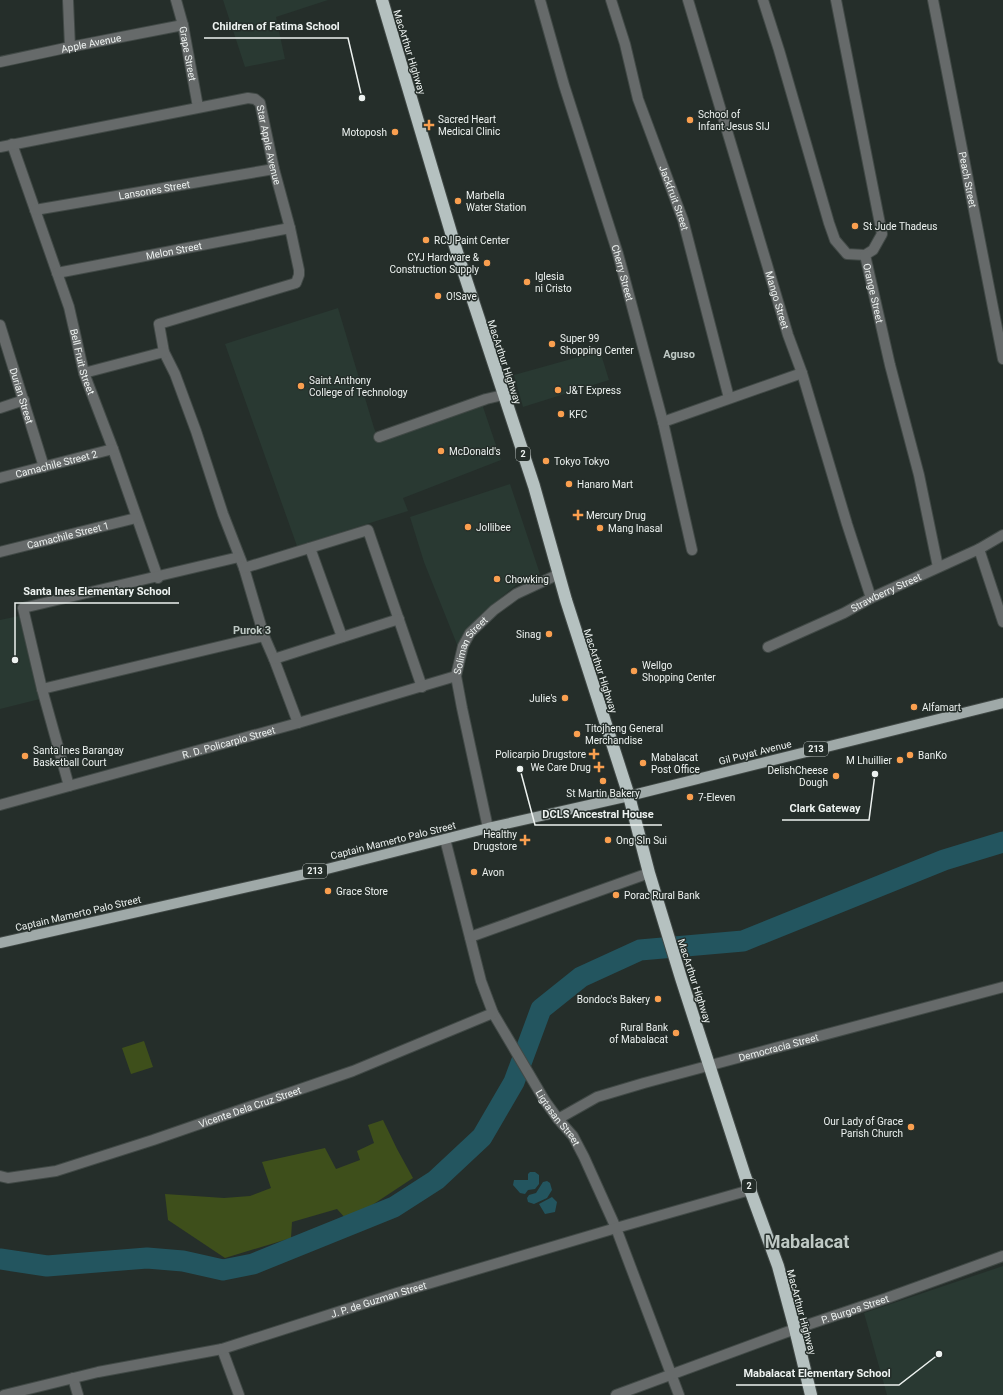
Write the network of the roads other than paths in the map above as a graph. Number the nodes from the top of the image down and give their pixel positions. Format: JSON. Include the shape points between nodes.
{"nodes":[{"id":1,"x":68,"y":0,"type":"edge"},
{"id":2,"x":176,"y":0,"type":"edge"},
{"id":3,"x":382,"y":0,"type":"edge"},
{"id":4,"x":540,"y":0,"type":"edge"},
{"id":5,"x":611,"y":0,"type":"edge"},
{"id":6,"x":688,"y":0,"type":"edge"},
{"id":7,"x":763,"y":0,"type":"edge"},
{"id":8,"x":836,"y":0,"type":"edge"},
{"id":9,"x":933,"y":0,"type":"edge"},
{"id":10,"x":183,"y":25,"type":"junction"},
{"id":11,"x":70,"y":47,"type":"junction"},
{"id":12,"x":0,"y":62,"type":"edge"},
{"id":13,"x":198,"y":107,"type":"junction"},
{"id":14,"x":12,"y":144,"type":"junction"},
{"id":15,"x":0,"y":147,"type":"edge"},
{"id":16,"x":274,"y":168,"type":"junction"},
{"id":17,"x":35,"y":210,"type":"junction"},
{"id":18,"x":290,"y":228,"type":"junction"},
{"id":19,"x":865,"y":255,"type":"junction"},
{"id":20,"x":57,"y":273,"type":"junction"},
{"id":21,"x":0,"y":325,"type":"edge"},
{"id":22,"x":164,"y":352,"type":"junction"},
{"id":23,"x":1003,"y":359,"type":"edge"},
{"id":24,"x":84,"y":373,"type":"junction"},
{"id":25,"x":802,"y":373,"type":"junction"},
{"id":26,"x":503,"y":395,"type":"junction"},
{"id":27,"x":729,"y":398,"type":"junction"},
{"id":28,"x":24,"y":400,"type":"junction"},
{"id":29,"x":0,"y":408,"type":"edge"},
{"id":30,"x":663,"y":422,"type":"junction"},
{"id":31,"x":379,"y":437,"type":"dead end"},
{"id":32,"x":113,"y":449,"type":"junction"},
{"id":33,"x":44,"y":467,"type":"junction"},
{"id":34,"x":0,"y":478,"type":"edge"},
{"id":35,"x":136,"y":518,"type":"junction"},
{"id":36,"x":1003,"y":535,"type":"edge"},
{"id":37,"x":310,"y":548,"type":"junction"},
{"id":38,"x":979,"y":549,"type":"junction"},
{"id":39,"x":692,"y":550,"type":"dead end"},
{"id":40,"x":0,"y":552,"type":"edge"},
{"id":41,"x":239,"y":557,"type":"junction"},
{"id":42,"x":938,"y":567,"type":"junction"},
{"id":43,"x":244,"y":568,"type":"junction"},
{"id":44,"x":559,"y":574,"type":"junction"},
{"id":45,"x":158,"y":578,"type":"junction"},
{"id":46,"x":871,"y":598,"type":"junction"},
{"id":47,"x":399,"y":619,"type":"junction"},
{"id":48,"x":1003,"y":622,"type":"edge"},
{"id":49,"x":264,"y":636,"type":"junction"},
{"id":50,"x":342,"y":637,"type":"junction"},
{"id":51,"x":768,"y":647,"type":"dead end"},
{"id":52,"x":274,"y":659,"type":"junction"},
{"id":53,"x":456,"y":676,"type":"junction"},
{"id":54,"x":422,"y":687,"type":"junction"},
{"id":55,"x":42,"y":689,"type":"junction"},
{"id":56,"x":1003,"y":703,"type":"edge"},
{"id":57,"x":298,"y":723,"type":"junction"},
{"id":58,"x":69,"y":786,"type":"junction"},
{"id":59,"x":629,"y":796,"type":"junction"},
{"id":60,"x":0,"y":805,"type":"edge"},
{"id":61,"x":488,"y":828,"type":"junction"},
{"id":62,"x":445,"y":839,"type":"junction"},
{"id":63,"x":649,"y":873,"type":"junction"},
{"id":64,"x":470,"y":937,"type":"junction"},
{"id":65,"x":0,"y":943,"type":"edge"},
{"id":66,"x":1003,"y":987,"type":"edge"},
{"id":67,"x":493,"y":1013,"type":"junction"},
{"id":68,"x":710,"y":1065,"type":"junction"},
{"id":69,"x":558,"y":1119,"type":"junction"},
{"id":70,"x":0,"y":1176,"type":"edge"},
{"id":71,"x":750,"y":1190,"type":"junction"},
{"id":72,"x":616,"y":1228,"type":"junction"},
{"id":73,"x":1003,"y":1256,"type":"edge"},
{"id":74,"x":796,"y":1329,"type":"junction"},
{"id":75,"x":222,"y":1348,"type":"junction"},
{"id":76,"x":670,"y":1374,"type":"junction"},
{"id":77,"x":73,"y":1378,"type":"junction"},
{"id":78,"x":19,"y":1394,"type":"edge"},
{"id":79,"x":4,"y":1395,"type":"edge"},
{"id":80,"x":78,"y":1395,"type":"edge"},
{"id":81,"x":239,"y":1395,"type":"edge"},
{"id":82,"x":616,"y":1395,"type":"edge"},
{"id":83,"x":679,"y":1395,"type":"edge"},
{"id":84,"x":811,"y":1395,"type":"edge"}],
"edges":[{"from":1,"to":11,"type":"street"},
{"from":2,"to":10,"type":"street","name":"Grape Street"},
{"from":3,"to":26,"type":"highway","name":"MacArthur Highway","number":"2","via":[[455,246]]},
{"from":4,"to":30,"type":"street","name":"Cherry Street","via":[[564,85],[618,254]]},
{"from":5,"to":27,"type":"street","name":"Jackfruit Street","via":[[638,99],[683,220]]},
{"from":6,"to":25,"type":"street","name":"Mango Street","via":[[788,335]]},
{"from":7,"to":19,"type":"street","via":[[835,240],[847,254]]},
{"from":8,"to":19,"type":"street","name":"Orange Street","via":[[882,234],[873,250]]},
{"from":9,"to":23,"type":"street","name":"Peach Street"},
{"from":10,"to":11,"type":"street","name":"Apple Avenue"},
{"from":10,"to":13,"type":"street","name":"Grape Street"},
{"from":11,"to":12,"type":"street","name":"Apple Avenue"},
{"from":13,"to":14,"type":"street","name":"Star Apple Avenue"},
{"from":13,"to":16,"type":"street","name":"Star Apple Avenue","via":[[248,98],[260,103]]},
{"from":14,"to":15,"type":"street","name":"Star Apple Avenue"},
{"from":14,"to":17,"type":"street","name":"Bell Fruit Street"},
{"from":16,"to":17,"type":"street","name":"Lansones Street"},
{"from":16,"to":18,"type":"street","name":"Star Apple Avenue"},
{"from":17,"to":20,"type":"street","name":"Bell Fruit Street"},
{"from":18,"to":20,"type":"street","name":"Melon Street"},
{"from":18,"to":22,"type":"street","name":"Star Apple Avenue","via":[[299,270],[296,284],[159,324]]},
{"from":19,"to":42,"type":"street","name":"Orange Street","via":[[919,475]]},
{"from":20,"to":24,"type":"street","name":"Bell Fruit Street","via":[[69,308]]},
{"from":21,"to":28,"type":"street","name":"Durian Street"},
{"from":22,"to":24,"type":"street"},
{"from":22,"to":41,"type":"street","via":[[196,430],[222,514]]},
{"from":24,"to":32,"type":"street","name":"Bell Fruit Street"},
{"from":25,"to":27,"type":"street"},
{"from":25,"to":46,"type":"street","name":"Mango Street"},
{"from":26,"to":31,"type":"street"},
{"from":26,"to":44,"type":"highway","name":"MacArthur Highway","number":"2","via":[[534,486]]},
{"from":27,"to":30,"type":"street"},
{"from":28,"to":29,"type":"street"},
{"from":28,"to":33,"type":"street","name":"Durian Street"},
{"from":30,"to":39,"type":"street","name":"Cherry Street"},
{"from":32,"to":33,"type":"street","name":"Camachile Street 2"},
{"from":32,"to":35,"type":"street","name":"Bell Fruit Street"},
{"from":33,"to":34,"type":"street","name":"Camachile Street 2"},
{"from":35,"to":40,"type":"street","name":"Camachile Street 1"},
{"from":35,"to":45,"type":"street","name":"Bell Fruit Street"},
{"from":36,"to":38,"type":"street","name":"Strawberry Street"},
{"from":37,"to":43,"type":"street"},
{"from":37,"to":47,"type":"street","via":[[368,530]]},
{"from":37,"to":50,"type":"street"},
{"from":38,"to":42,"type":"street","name":"Strawberry Street"},
{"from":38,"to":48,"type":"street"},
{"from":41,"to":43,"type":"street"},
{"from":41,"to":45,"type":"street"},
{"from":42,"to":46,"type":"street","name":"Strawberry Street"},
{"from":43,"to":49,"type":"street"},
{"from":44,"to":53,"type":"street","name":"Soliman Street","via":[[516,594],[494,610],[470,633],[463,646]]},
{"from":44,"to":59,"type":"highway","name":"MacArthur Highway","number":"2"},
{"from":45,"to":55,"type":"street","via":[[23,608]]},
{"from":46,"to":51,"type":"street","name":"Strawberry Street"},
{"from":47,"to":50,"type":"street"},
{"from":47,"to":54,"type":"street"},
{"from":49,"to":52,"type":"street"},
{"from":49,"to":55,"type":"street"},
{"from":50,"to":52,"type":"street"},
{"from":52,"to":57,"type":"street"},
{"from":53,"to":54,"type":"street","name":"R. D. Policarpio Street"},
{"from":53,"to":61,"type":"street","name":"Soliman Street"},
{"from":54,"to":57,"type":"street","name":"R. D. Policarpio Street"},
{"from":55,"to":58,"type":"street"},
{"from":56,"to":59,"type":"main road","name":"Gil Puyat Avenue","number":"213"},
{"from":57,"to":58,"type":"street","name":"R. D. Policarpio Street"},
{"from":58,"to":60,"type":"street","name":"R. D. Policarpio Street"},
{"from":59,"to":61,"type":"main road","name":"Captain Mamerto Palo Street","number":"213"},
{"from":59,"to":63,"type":"highway","name":"MacArthur Highway","number":"2"},
{"from":61,"to":62,"type":"main road","name":"Captain Mamerto Palo Street","number":"213"},
{"from":62,"to":64,"type":"street","name":"Ligtasan Street"},
{"from":62,"to":65,"type":"main road","name":"Captain Mamerto Palo Street","number":"213"},
{"from":63,"to":64,"type":"street"},
{"from":63,"to":68,"type":"highway","name":"MacArthur Highway","number":"2"},
{"from":64,"to":67,"type":"street","name":"Ligtasan Street","via":[[481,981]]},
{"from":66,"to":68,"type":"street","name":"Democracia Street"},
{"from":67,"to":69,"type":"street","name":"Ligtasan Street"},
{"from":67,"to":70,"type":"street","name":"Vicente Dela Cruz Street","via":[[353,1071],[154,1140],[56,1171],[8,1178]]},
{"from":68,"to":69,"type":"street","name":"Democracia Street","via":[[597,1097]]},
{"from":68,"to":71,"type":"highway","name":"MacArthur Highway","number":"2"},
{"from":69,"to":72,"type":"street","name":"Ligtasan Street","via":[[573,1136]]},
{"from":71,"to":72,"type":"street","name":"J. P. de Guzman Street"},
{"from":71,"to":74,"type":"highway","name":"MacArthur Highway","number":"2","via":[[778,1266]]},
{"from":72,"to":75,"type":"street","name":"J. P. de Guzman Street"},
{"from":72,"to":76,"type":"street","name":"Ligtasan Street"},
{"from":73,"to":74,"type":"street","name":"P. Burgos Street"},
{"from":74,"to":76,"type":"street","name":"P. Burgos Street"},
{"from":74,"to":84,"type":"highway","name":"MacArthur Highway","number":"2"},
{"from":75,"to":77,"type":"street","name":"J. P. de Guzman Street"},
{"from":75,"to":81,"type":"street"},
{"from":76,"to":82,"type":"street","name":"P. Burgos Street"},
{"from":76,"to":83,"type":"street","name":"Ligtasan Street"},
{"from":77,"to":78,"type":"street","name":"J. P. de Guzman Street"},
{"from":77,"to":80,"type":"street"},
{"from":78,"to":79,"type":"street","name":"J. P. de Guzman Street"}]}
